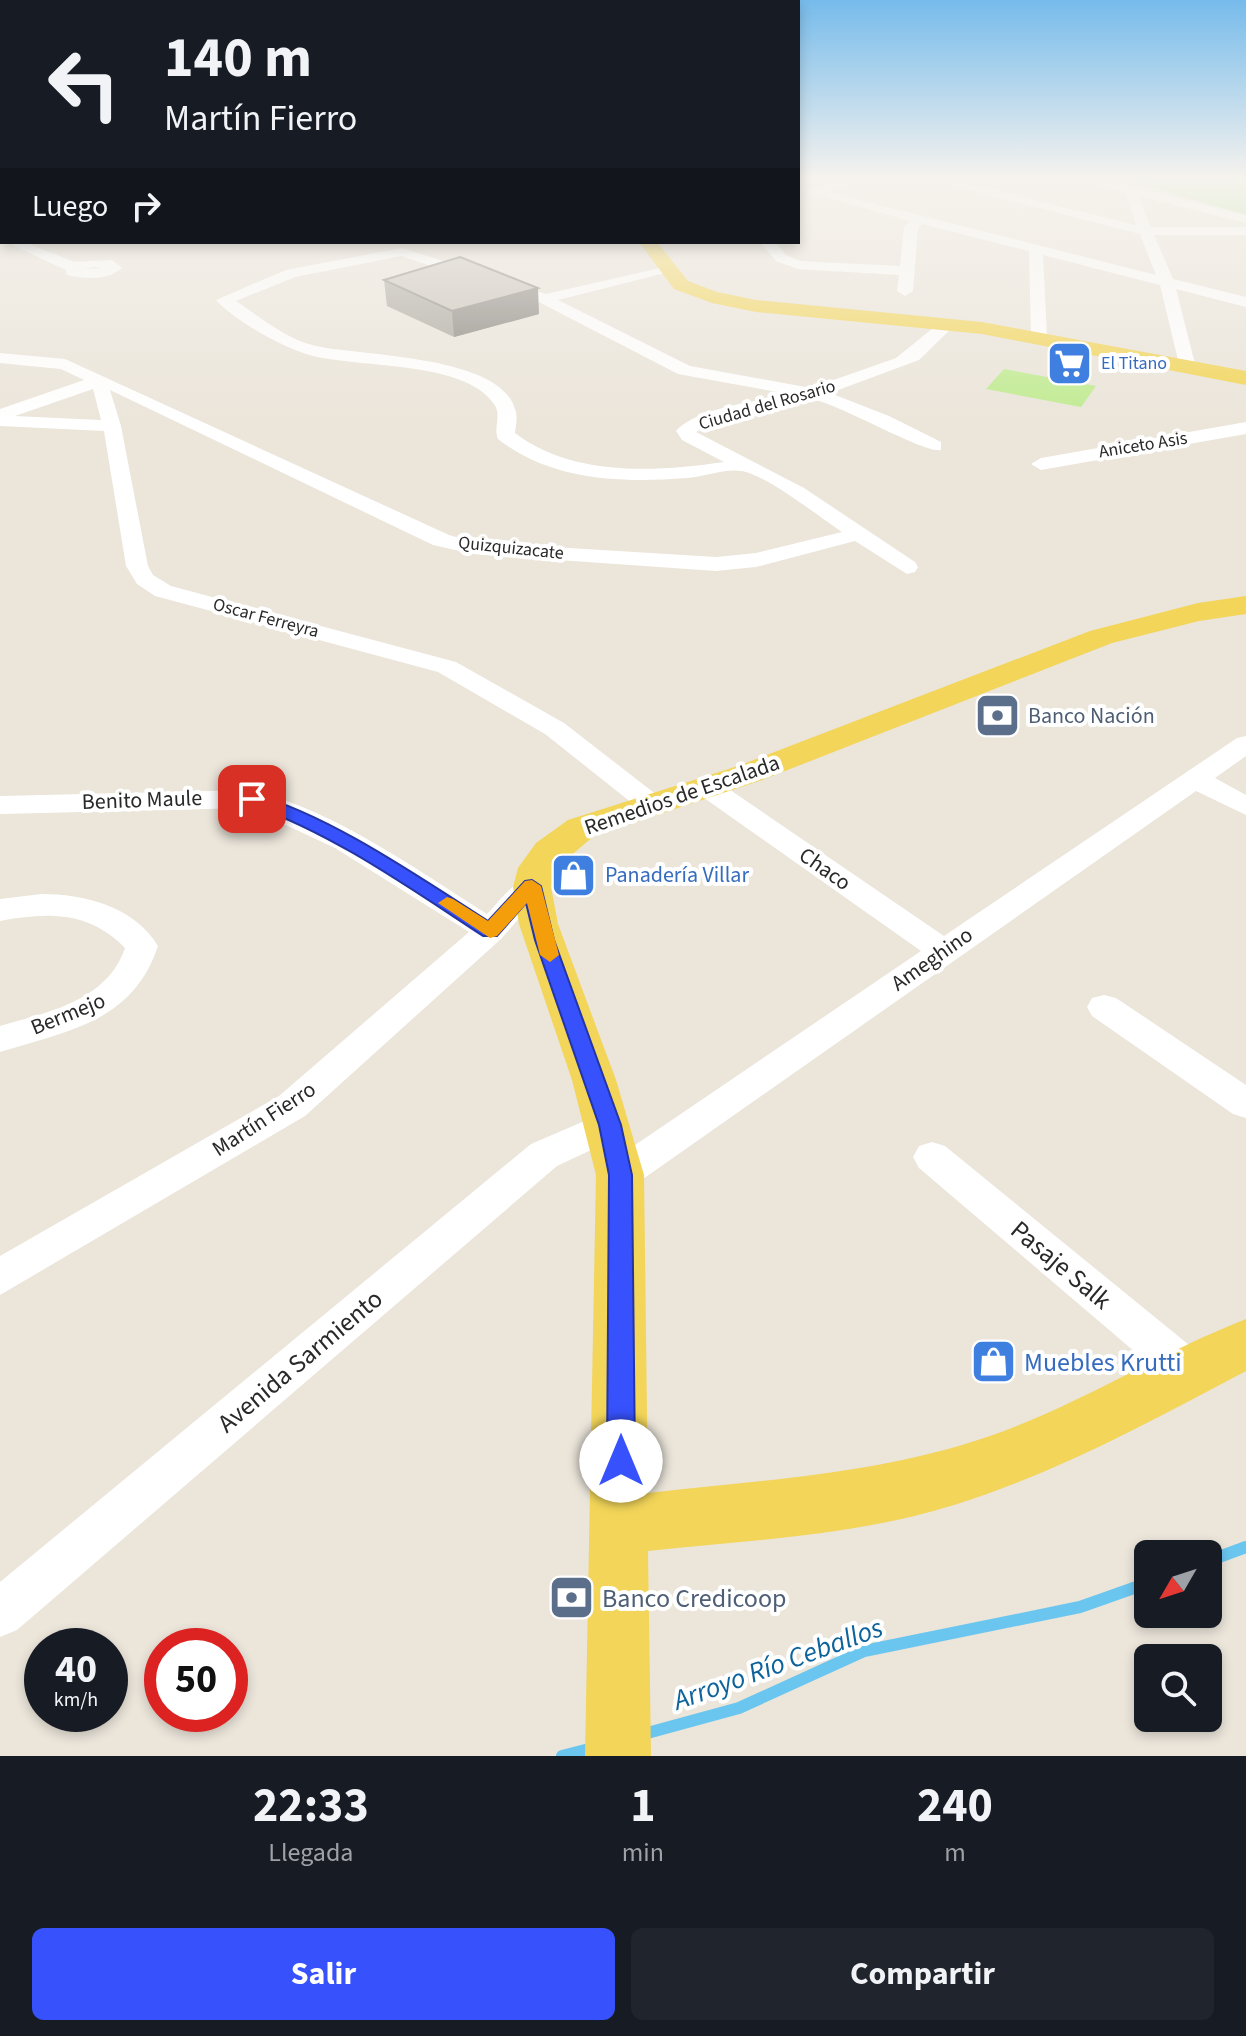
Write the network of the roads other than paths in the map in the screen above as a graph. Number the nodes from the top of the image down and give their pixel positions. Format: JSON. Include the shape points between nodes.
{"nodes":[{"id":1,"x":53,"y":259,"type":"edge"},
{"id":2,"x":358,"y":259,"type":"edge"},
{"id":3,"x":432,"y":259,"type":"edge"},
{"id":4,"x":658,"y":259,"type":"edge"},
{"id":5,"x":783,"y":259,"type":"edge"},
{"id":6,"x":909,"y":259,"type":"edge"},
{"id":7,"x":1036,"y":259,"type":"edge"},
{"id":8,"x":1074,"y":259,"type":"edge"},
{"id":9,"x":1157,"y":259,"type":"edge"},
{"id":10,"x":75,"y":268,"type":"dead end"},
{"id":11,"x":664,"y":269,"type":"junction"},
{"id":12,"x":908,"y":271,"type":"junction"},
{"id":13,"x":1167,"y":283,"type":"junction"},
{"id":14,"x":905,"y":291,"type":"dead end"},
{"id":15,"x":545,"y":299,"type":"junction"},
{"id":16,"x":1246,"y":302,"type":"edge"},
{"id":17,"x":949,"y":323,"type":"junction"},
{"id":18,"x":1039,"y":337,"type":"junction"},
{"id":19,"x":0,"y":358,"type":"edge"},
{"id":20,"x":1187,"y":364,"type":"junction"},
{"id":21,"x":1221,"y":371,"type":"junction"},
{"id":22,"x":1246,"y":372,"type":"edge"},
{"id":23,"x":1246,"y":378,"type":"edge"},
{"id":24,"x":99,"y":381,"type":"junction"},
{"id":25,"x":814,"y":393,"type":"junction"},
{"id":26,"x":0,"y":418,"type":"edge"},
{"id":27,"x":112,"y":426,"type":"junction"},
{"id":28,"x":1246,"y":428,"type":"edge"},
{"id":29,"x":934,"y":446,"type":"dead end"},
{"id":30,"x":746,"y":464,"type":"junction"},
{"id":31,"x":1041,"y":464,"type":"dead end"},
{"id":32,"x":859,"y":534,"type":"junction"},
{"id":33,"x":907,"y":567,"type":"dead end"},
{"id":34,"x":1246,"y":605,"type":"edge"},
{"id":35,"x":1246,"y":744,"type":"edge"},
{"id":36,"x":1195,"y":779,"type":"junction"},
{"id":37,"x":707,"y":787,"type":"junction"},
{"id":38,"x":0,"y":805,"type":"edge"},
{"id":39,"x":652,"y":805,"type":"junction"},
{"id":40,"x":1246,"y":806,"type":"edge"},
{"id":41,"x":532,"y":886,"type":"junction"},
{"id":42,"x":0,"y":910,"type":"edge"},
{"id":43,"x":490,"y":931,"type":"junction"},
{"id":44,"x":943,"y":951,"type":"junction"},
{"id":45,"x":1104,"y":1007,"type":"dead end"},
{"id":46,"x":0,"y":1039,"type":"edge"},
{"id":47,"x":1246,"y":1104,"type":"edge"},
{"id":48,"x":610,"y":1125,"type":"junction"},
{"id":49,"x":932,"y":1157,"type":"dead end"},
{"id":50,"x":620,"y":1175,"type":"junction"},
{"id":51,"x":0,"y":1277,"type":"edge"},
{"id":52,"x":1246,"y":1344,"type":"edge"},
{"id":53,"x":1190,"y":1372,"type":"junction"},
{"id":54,"x":621,"y":1525,"type":"junction"},
{"id":55,"x":0,"y":1613,"type":"edge"},
{"id":56,"x":618,"y":1756,"type":"edge"}],
"edges":[{"from":1,"to":10,"type":"street"},
{"from":2,"to":30,"type":"street","via":[[291,273],[224,300],[290,343],[312,351],[451,372],[478,381],[507,407],[505,435],[517,447],[557,462],[642,475]]},
{"from":3,"to":15,"type":"street"},
{"from":4,"to":11,"type":"main road"},
{"from":5,"to":12,"type":"street","via":[[798,265]]},
{"from":6,"to":12,"type":"street"},
{"from":7,"to":18,"type":"street"},
{"from":8,"to":13,"type":"street"},
{"from":9,"to":13,"type":"street"},
{"from":11,"to":15,"type":"street"},
{"from":11,"to":17,"type":"main road","via":[[681,285],[732,302]]},
{"from":12,"to":14,"type":"street"},
{"from":13,"to":16,"type":"street"},
{"from":13,"to":20,"type":"street"},
{"from":15,"to":25,"type":"street","via":[[684,370]]},
{"from":17,"to":18,"type":"main road"},
{"from":17,"to":25,"type":"street","name":"Ciudad del Rosario","via":[[913,356]]},
{"from":18,"to":20,"type":"main road"},
{"from":19,"to":24,"type":"street","via":[[65,364]]},
{"from":20,"to":21,"type":"main road"},
{"from":21,"to":22,"type":"street"},
{"from":21,"to":23,"type":"main road"},
{"from":24,"to":26,"type":"street"},
{"from":24,"to":27,"type":"street","name":"Oscar Ferreyra"},
{"from":24,"to":32,"type":"street","name":"Quizquizacate","via":[[441,540],[473,548],[716,564],[756,560]]},
{"from":25,"to":29,"type":"street","via":[[897,425]]},
{"from":25,"to":30,"type":"street","name":"Ciudad del Rosario","via":[[708,419],[685,431]]},
{"from":26,"to":27,"type":"street"},
{"from":27,"to":39,"type":"street","name":"Oscar Ferreyra","via":[[137,566],[145,579],[163,591],[447,667],[618,774]]},
{"from":28,"to":31,"type":"street","name":"Aniceto Asis"},
{"from":30,"to":32,"type":"street","name":"Ciudad del Rosario"},
{"from":32,"to":33,"type":"street","name":"Ciudad del Rosario"},
{"from":34,"to":37,"type":"main road","name":"Remedios de Escalada","via":[[1101,637]]},
{"from":35,"to":36,"type":"street","name":"Ameghino"},
{"from":36,"to":40,"type":"street"},
{"from":36,"to":44,"type":"street","name":"Ameghino"},
{"from":37,"to":39,"type":"main road","name":"Remedios de Escalada"},
{"from":37,"to":44,"type":"street","name":"Chaco"},
{"from":38,"to":43,"type":"street","name":"Benito Maule","via":[[252,799],[396,871]]},
{"from":39,"to":41,"type":"main road","name":"Remedios de Escalada","via":[[558,841]]},
{"from":41,"to":43,"type":"street","name":"Martín Fierro"},
{"from":41,"to":48,"type":"main road","via":[[544,940]]},
{"from":42,"to":46,"type":"street","name":"Bermejo","via":[[32,904],[93,909],[123,924],[142,946],[138,967],[118,994],[72,1017]]},
{"from":43,"to":51,"type":"street","name":"Martín Fierro","via":[[292,1106]]},
{"from":44,"to":50,"type":"street","name":"Ameghino"},
{"from":45,"to":47,"type":"street"},
{"from":48,"to":50,"type":"main road"},
{"from":48,"to":55,"type":"street","name":"Avenida Sarmiento","via":[[544,1155]]},
{"from":49,"to":53,"type":"street","name":"Pasaje Salk"},
{"from":50,"to":54,"type":"main road"},
{"from":52,"to":53,"type":"main road"},
{"from":53,"to":54,"type":"main road","via":[[1059,1438],[951,1477],[876,1495]]},
{"from":54,"to":56,"type":"main road"}]}
